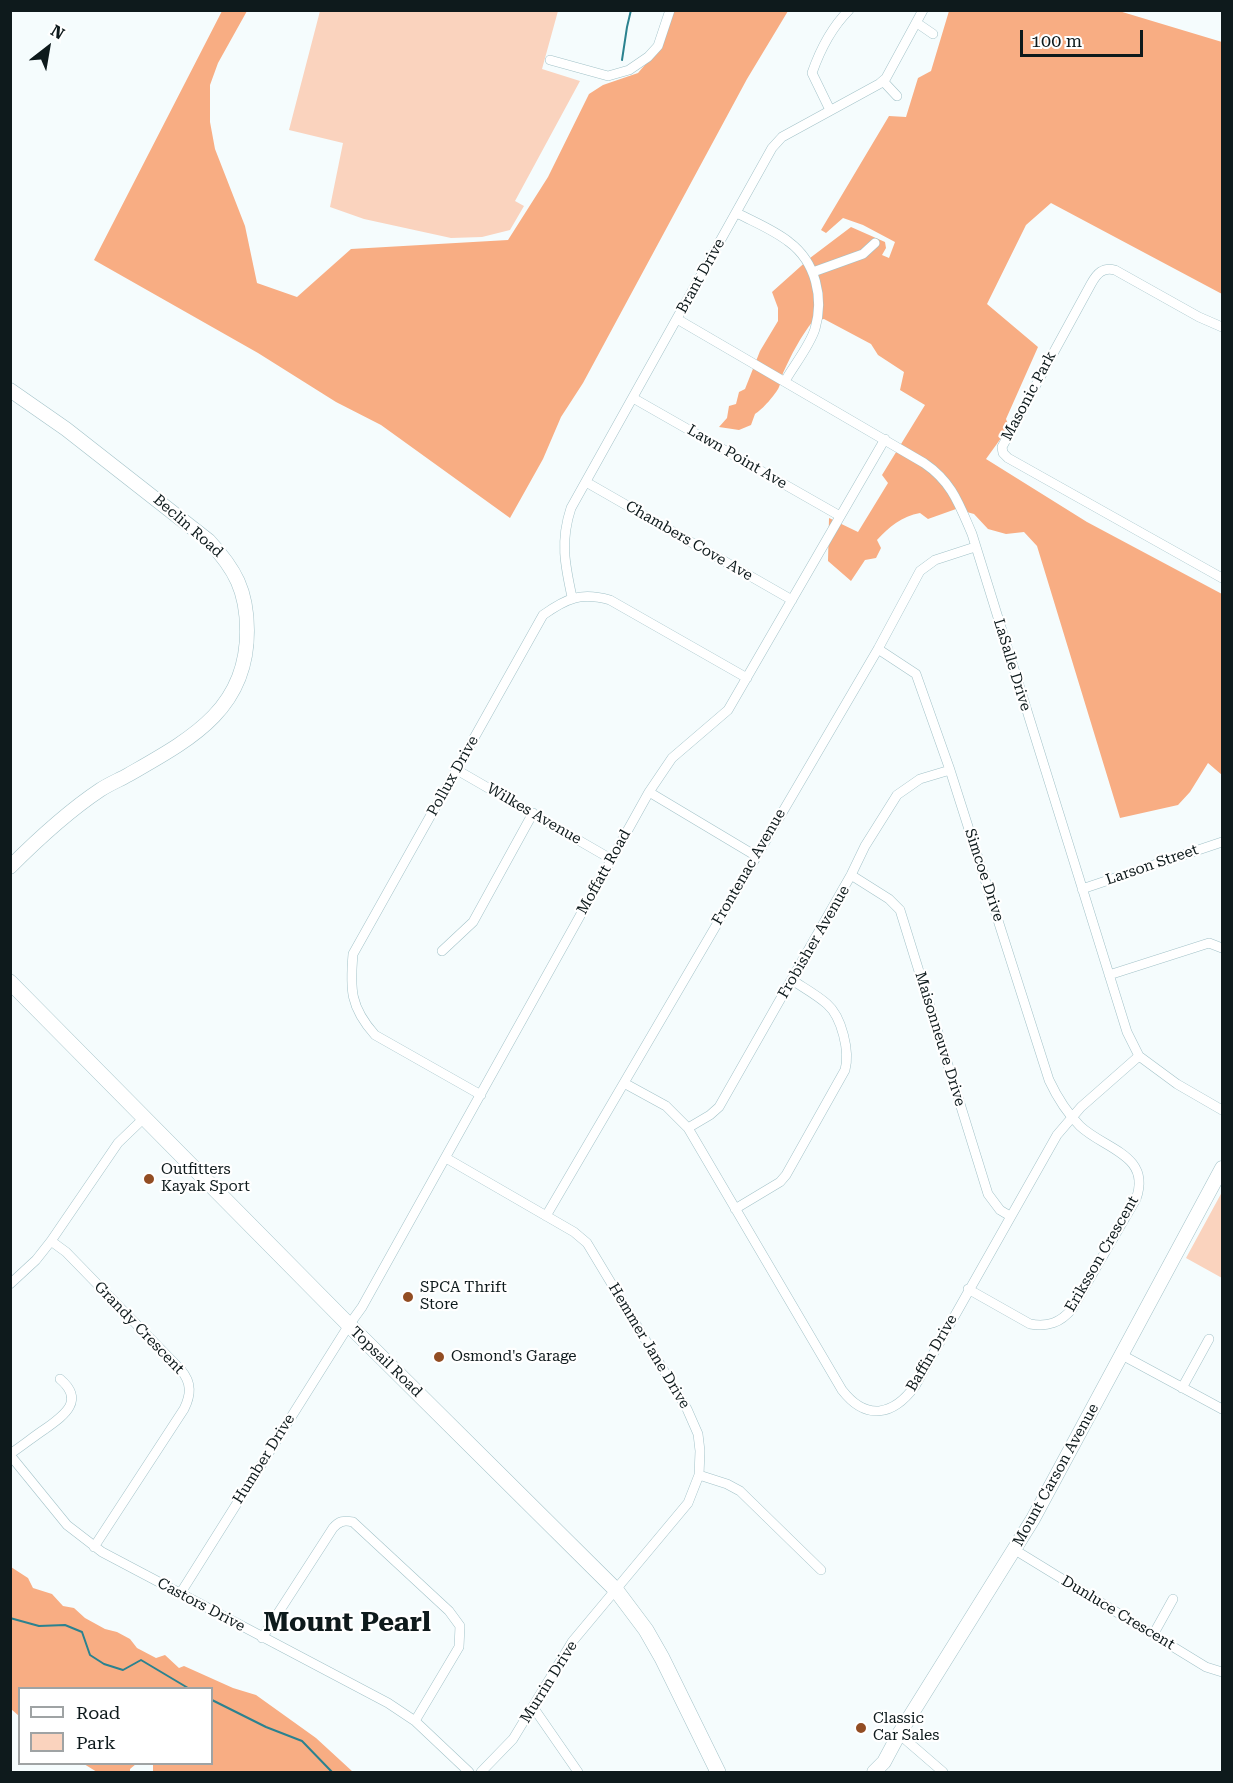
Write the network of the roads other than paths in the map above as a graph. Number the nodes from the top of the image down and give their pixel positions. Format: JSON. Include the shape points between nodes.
{"nodes":[{"id":1,"x":670,"y":10,"type":"edge"},
{"id":2,"x":849,"y":10,"type":"edge"},
{"id":3,"x":923,"y":10,"type":"edge"},
{"id":4,"x":917,"y":23,"type":"junction"},
{"id":5,"x":933,"y":34,"type":"dead end"},
{"id":6,"x":550,"y":60,"type":"dead end"},
{"id":7,"x":883,"y":81,"type":"junction"},
{"id":8,"x":897,"y":96,"type":"dead end"},
{"id":9,"x":830,"y":110,"type":"junction"},
{"id":10,"x":737,"y":213,"type":"junction"},
{"id":11,"x":875,"y":243,"type":"dead end"},
{"id":12,"x":813,"y":272,"type":"junction"},
{"id":13,"x":677,"y":319,"type":"junction"},
{"id":14,"x":1222,"y":327,"type":"edge"},
{"id":15,"x":785,"y":381,"type":"junction"},
{"id":16,"x":10,"y":390,"type":"edge"},
{"id":17,"x":633,"y":398,"type":"junction"},
{"id":18,"x":885,"y":439,"type":"junction"},
{"id":19,"x":586,"y":482,"type":"junction"},
{"id":20,"x":840,"y":516,"type":"junction"},
{"id":21,"x":975,"y":547,"type":"junction"},
{"id":22,"x":1222,"y":578,"type":"edge"},
{"id":23,"x":572,"y":597,"type":"junction"},
{"id":24,"x":792,"y":600,"type":"junction"},
{"id":25,"x":878,"y":649,"type":"junction"},
{"id":26,"x":747,"y":678,"type":"junction"},
{"id":27,"x":457,"y":770,"type":"junction"},
{"id":28,"x":950,"y":770,"type":"junction"},
{"id":29,"x":649,"y":792,"type":"junction"},
{"id":30,"x":534,"y":813,"type":"junction"},
{"id":31,"x":1222,"y":842,"type":"edge"},
{"id":32,"x":756,"y":856,"type":"junction"},
{"id":33,"x":611,"y":859,"type":"junction"},
{"id":34,"x":10,"y":867,"type":"edge"},
{"id":35,"x":851,"y":875,"type":"junction"},
{"id":36,"x":1082,"y":889,"type":"junction"},
{"id":37,"x":1222,"y":948,"type":"edge"},
{"id":38,"x":442,"y":951,"type":"dead end"},
{"id":39,"x":1109,"y":975,"type":"junction"},
{"id":40,"x":792,"y":980,"type":"junction"},
{"id":41,"x":10,"y":982,"type":"edge"},
{"id":42,"x":1139,"y":1056,"type":"junction"},
{"id":43,"x":624,"y":1083,"type":"junction"},
{"id":44,"x":481,"y":1095,"type":"junction"},
{"id":45,"x":1222,"y":1110,"type":"edge"},
{"id":46,"x":1071,"y":1116,"type":"junction"},
{"id":47,"x":144,"y":1118,"type":"junction"},
{"id":48,"x":688,"y":1128,"type":"junction"},
{"id":49,"x":446,"y":1158,"type":"junction"},
{"id":50,"x":1222,"y":1168,"type":"edge"},
{"id":51,"x":735,"y":1209,"type":"junction"},
{"id":52,"x":546,"y":1216,"type":"junction"},
{"id":53,"x":1010,"y":1216,"type":"junction"},
{"id":54,"x":51,"y":1241,"type":"junction"},
{"id":55,"x":10,"y":1284,"type":"edge"},
{"id":56,"x":968,"y":1289,"type":"junction"},
{"id":57,"x":349,"y":1325,"type":"junction"},
{"id":58,"x":1209,"y":1339,"type":"dead end"},
{"id":59,"x":1122,"y":1355,"type":"junction"},
{"id":60,"x":60,"y":1379,"type":"dead end"},
{"id":61,"x":1182,"y":1388,"type":"junction"},
{"id":62,"x":1222,"y":1408,"type":"edge"},
{"id":63,"x":10,"y":1454,"type":"edge"},
{"id":64,"x":699,"y":1475,"type":"junction"},
{"id":65,"x":94,"y":1547,"type":"junction"},
{"id":66,"x":1015,"y":1550,"type":"junction"},
{"id":67,"x":821,"y":1570,"type":"dead end"},
{"id":68,"x":616,"y":1590,"type":"junction"},
{"id":69,"x":180,"y":1594,"type":"junction"},
{"id":70,"x":1173,"y":1599,"type":"dead end"},
{"id":71,"x":1154,"y":1635,"type":"junction"},
{"id":72,"x":262,"y":1638,"type":"junction"},
{"id":73,"x":1222,"y":1672,"type":"edge"},
{"id":74,"x":533,"y":1707,"type":"junction"},
{"id":75,"x":415,"y":1721,"type":"junction"},
{"id":76,"x":899,"y":1734,"type":"junction"},
{"id":77,"x":718,"y":1772,"type":"edge"},
{"id":78,"x":469,"y":1773,"type":"edge"},
{"id":79,"x":481,"y":1773,"type":"edge"},
{"id":80,"x":578,"y":1773,"type":"edge"},
{"id":81,"x":874,"y":1773,"type":"edge"},
{"id":82,"x":944,"y":1773,"type":"edge"}],
"edges":[{"from":1,"to":6,"type":"street","via":[[658,46],[638,65],[619,74],[608,76]]},
{"from":2,"to":9,"type":"street","via":[[828,38],[812,73]]},
{"from":3,"to":4,"type":"street"},
{"from":4,"to":5,"type":"street"},
{"from":4,"to":7,"type":"street"},
{"from":7,"to":8,"type":"street"},
{"from":7,"to":9,"type":"street","name":"Brant Drive"},
{"from":9,"to":10,"type":"street","name":"Brant Drive","via":[[782,137],[772,148]]},
{"from":10,"to":12,"type":"street","via":[[789,242]]},
{"from":10,"to":13,"type":"street","name":"Brant Drive"},
{"from":11,"to":12,"type":"street","via":[[863,254]]},
{"from":12,"to":15,"type":"street","via":[[818,293],[814,331]]},
{"from":13,"to":15,"type":"street","name":"LaSalle Drive"},
{"from":13,"to":17,"type":"street","name":"Brant Drive"},
{"from":14,"to":22,"type":"street","name":"Masonic Park","via":[[1115,270],[1101,271],[1002,447],[1008,458]]},
{"from":15,"to":18,"type":"street","name":"LaSalle Drive"},
{"from":16,"to":34,"type":"main road","name":"Beclin Road","via":[[209,541],[228,562],[240,586],[247,612],[247,638],[240,678],[210,722],[72,810]]},
{"from":17,"to":19,"type":"street","name":"Brant Drive"},
{"from":17,"to":20,"type":"street","name":"Lawn Point Ave"},
{"from":18,"to":20,"type":"street","name":"Moffatt Road"},
{"from":18,"to":21,"type":"street","name":"LaSalle Drive","via":[[932,468],[949,484]]},
{"from":19,"to":23,"type":"street","name":"Brant Drive","via":[[565,527],[564,563]]},
{"from":19,"to":24,"type":"street","name":"Chambers Cove Ave"},
{"from":20,"to":24,"type":"street","name":"Moffatt Road"},
{"from":21,"to":25,"type":"street","name":"Frontenac Avenue","via":[[935,560],[920,571]]},
{"from":21,"to":36,"type":"street","name":"LaSalle Drive"},
{"from":23,"to":26,"type":"street","via":[[610,600]]},
{"from":23,"to":27,"type":"street","name":"Pollux Drive","via":[[543,615]]},
{"from":24,"to":26,"type":"street","name":"Moffatt Road"},
{"from":25,"to":28,"type":"street","name":"Simcoe Drive","via":[[916,674]]},
{"from":25,"to":32,"type":"street","name":"Frontenac Avenue"},
{"from":26,"to":29,"type":"street","name":"Moffatt Road","via":[[724,715],[672,758]]},
{"from":27,"to":30,"type":"street","name":"Wilkes Avenue"},
{"from":27,"to":44,"type":"street","name":"Pollux Drive","via":[[353,954],[352,996],[357,1011],[375,1035]]},
{"from":28,"to":35,"type":"street","name":"Frobisher Avenue","via":[[920,779],[897,795]]},
{"from":28,"to":46,"type":"street","name":"Simcoe Drive","via":[[1049,1080]]},
{"from":29,"to":32,"type":"street"},
{"from":29,"to":33,"type":"street","name":"Moffatt Road"},
{"from":30,"to":33,"type":"street","name":"Wilkes Avenue"},
{"from":30,"to":38,"type":"street","via":[[473,922]]},
{"from":31,"to":36,"type":"street","name":"Larson Street"},
{"from":32,"to":43,"type":"street","name":"Frontenac Avenue"},
{"from":33,"to":44,"type":"street","name":"Moffatt Road"},
{"from":35,"to":40,"type":"street","name":"Frobisher Avenue"},
{"from":35,"to":53,"type":"street","name":"Maisonneuve Drive","via":[[900,909],[988,1194]]},
{"from":36,"to":39,"type":"street","name":"LaSalle Drive"},
{"from":37,"to":39,"type":"street","via":[[1209,944]]},
{"from":39,"to":42,"type":"street","name":"LaSalle Drive"},
{"from":40,"to":48,"type":"street","name":"Frobisher Avenue","via":[[719,1107]]},
{"from":40,"to":51,"type":"street","via":[[829,1005],[837,1016],[848,1061],[786,1175]]},
{"from":41,"to":47,"type":"main road","name":"Topsail Road"},
{"from":42,"to":45,"type":"street","name":"LaSalle Drive"},
{"from":42,"to":46,"type":"street","name":"Baffin Drive"},
{"from":43,"to":48,"type":"street","name":"Baffin Drive","via":[[666,1106]]},
{"from":43,"to":52,"type":"street","name":"Frontenac Avenue"},
{"from":44,"to":49,"type":"street","name":"Moffatt Road"},
{"from":46,"to":53,"type":"street","name":"Baffin Drive"},
{"from":46,"to":56,"type":"street","name":"Eriksson Crescent","via":[[1090,1135],[1126,1156],[1133,1163],[1139,1182],[1136,1199],[1072,1309],[1059,1322],[1040,1325],[1021,1319]]},
{"from":47,"to":54,"type":"street","via":[[118,1143]]},
{"from":47,"to":57,"type":"main road","name":"Topsail Road"},
{"from":48,"to":51,"type":"street","name":"Baffin Drive"},
{"from":49,"to":52,"type":"street","name":"Hemmer Jane Drive"},
{"from":49,"to":57,"type":"street","name":"Moffatt Road"},
{"from":50,"to":59,"type":"main road","name":"Mount Carson Avenue"},
{"from":51,"to":56,"type":"street","name":"Baffin Drive","via":[[842,1390],[858,1406],[882,1412],[908,1395]]},
{"from":52,"to":64,"type":"street","name":"Hemmer Jane Drive","via":[[587,1243],[687,1409],[699,1443]]},
{"from":53,"to":56,"type":"street","name":"Baffin Drive"},
{"from":54,"to":55,"type":"street"},
{"from":54,"to":65,"type":"street","name":"Grandy Crescent","via":[[181,1370],[190,1386],[184,1409]]},
{"from":57,"to":68,"type":"main road","name":"Topsail Road"},
{"from":57,"to":69,"type":"street","name":"Humber Drive"},
{"from":58,"to":61,"type":"street"},
{"from":59,"to":61,"type":"street"},
{"from":59,"to":66,"type":"main road","name":"Mount Carson Avenue"},
{"from":60,"to":63,"type":"street","via":[[72,1396],[68,1411]]},
{"from":61,"to":62,"type":"street"},
{"from":63,"to":65,"type":"street","name":"Castors Drive","via":[[67,1525]]},
{"from":64,"to":67,"type":"street","via":[[740,1491]]},
{"from":64,"to":68,"type":"street","name":"Hemmer Jane Drive","via":[[684,1510]]},
{"from":65,"to":69,"type":"street","name":"Castors Drive"},
{"from":66,"to":71,"type":"street","name":"Dunluce Crescent"},
{"from":66,"to":76,"type":"main road","name":"Mount Carson Avenue"},
{"from":68,"to":74,"type":"street","name":"Murrin Drive","via":[[572,1641]]},
{"from":68,"to":77,"type":"main road","name":"Topsail Road","via":[[662,1658]]},
{"from":69,"to":72,"type":"street","name":"Castors Drive"},
{"from":70,"to":71,"type":"street"},
{"from":71,"to":73,"type":"street","name":"Dunluce Crescent","via":[[1206,1667]]},
{"from":72,"to":75,"type":"street","name":"Castors Drive"},
{"from":72,"to":75,"type":"street","via":[[333,1528],[345,1520],[353,1522],[460,1626],[459,1647]]},
{"from":74,"to":79,"type":"street","name":"Murrin Drive","via":[[513,1739]]},
{"from":74,"to":80,"type":"street"},
{"from":75,"to":78,"type":"street","name":"Castors Drive"},
{"from":76,"to":81,"type":"main road","name":"Mount Carson Avenue"},
{"from":76,"to":82,"type":"street"}]}
